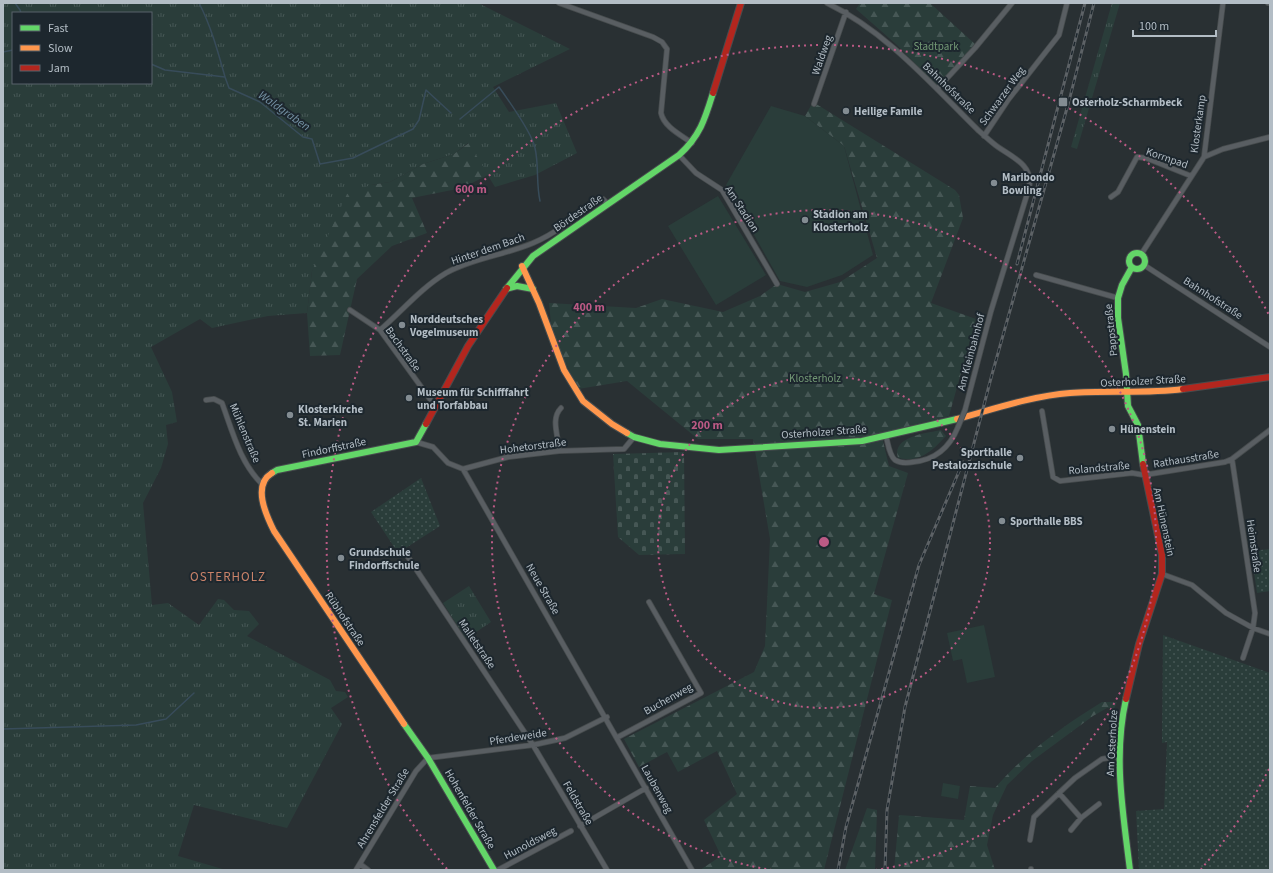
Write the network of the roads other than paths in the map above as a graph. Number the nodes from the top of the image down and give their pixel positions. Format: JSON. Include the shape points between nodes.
{"nodes":[{"id":1,"x":559,"y":3,"type":"edge"},
{"id":2,"x":741,"y":3,"type":"edge"},
{"id":3,"x":827,"y":3,"type":"edge"},
{"id":4,"x":1012,"y":3,"type":"edge"},
{"id":5,"x":1067,"y":3,"type":"edge"},
{"id":6,"x":1223,"y":3,"type":"edge"},
{"id":7,"x":846,"y":12,"type":"junction"},
{"id":8,"x":937,"y":89,"type":"junction"},
{"id":9,"x":814,"y":104,"type":"dead end"},
{"id":10,"x":984,"y":136,"type":"junction"},
{"id":11,"x":1270,"y":137,"type":"edge"},
{"id":12,"x":692,"y":143,"type":"junction"},
{"id":13,"x":680,"y":155,"type":"junction"},
{"id":14,"x":1204,"y":157,"type":"junction"},
{"id":15,"x":1191,"y":176,"type":"junction"},
{"id":16,"x":1031,"y":180,"type":"joint"},
{"id":17,"x":1111,"y":197,"type":"dead end"},
{"id":18,"x":608,"y":204,"type":"junction"},
{"id":19,"x":1142,"y":253,"type":"junction"},
{"id":20,"x":1144,"y":265,"type":"junction"},
{"id":21,"x":522,"y":266,"type":"junction"},
{"id":22,"x":1132,"y":268,"type":"junction"},
{"id":23,"x":1036,"y":274,"type":"dead end"},
{"id":24,"x":777,"y":284,"type":"dead end"},
{"id":25,"x":506,"y":289,"type":"junction"},
{"id":26,"x":533,"y":289,"type":"junction"},
{"id":27,"x":1118,"y":298,"type":"junction"},
{"id":28,"x":350,"y":310,"type":"dead end"},
{"id":29,"x":380,"y":330,"type":"junction"},
{"id":30,"x":1270,"y":347,"type":"edge"},
{"id":31,"x":1270,"y":377,"type":"edge"},
{"id":32,"x":1126,"y":393,"type":"junction"},
{"id":33,"x":206,"y":400,"type":"dead end"},
{"id":34,"x":435,"y":406,"type":"junction"},
{"id":35,"x":561,"y":408,"type":"dead end"},
{"id":36,"x":1042,"y":411,"type":"dead end"},
{"id":37,"x":1270,"y":430,"type":"edge"},
{"id":38,"x":886,"y":436,"type":"junction"},
{"id":39,"x":634,"y":437,"type":"junction"},
{"id":40,"x":416,"y":442,"type":"junction"},
{"id":41,"x":559,"y":451,"type":"junction"},
{"id":42,"x":1232,"y":459,"type":"junction"},
{"id":43,"x":463,"y":469,"type":"junction"},
{"id":44,"x":1144,"y":475,"type":"junction"},
{"id":45,"x":262,"y":484,"type":"junction"},
{"id":46,"x":406,"y":554,"type":"dead end"},
{"id":47,"x":1162,"y":574,"type":"junction"},
{"id":48,"x":649,"y":602,"type":"dead end"},
{"id":49,"x":1253,"y":628,"type":"junction"},
{"id":50,"x":1270,"y":634,"type":"edge"},
{"id":51,"x":1243,"y":658,"type":"dead end"},
{"id":52,"x":607,"y":718,"type":"junction"},
{"id":53,"x":618,"y":737,"type":"junction"},
{"id":54,"x":533,"y":745,"type":"junction"},
{"id":55,"x":1119,"y":756,"type":"junction"},
{"id":56,"x":428,"y":758,"type":"junction"},
{"id":57,"x":646,"y":788,"type":"junction"},
{"id":58,"x":1059,"y":792,"type":"junction"},
{"id":59,"x":1099,"y":804,"type":"dead end"},
{"id":60,"x":1081,"y":818,"type":"junction"},
{"id":61,"x":580,"y":826,"type":"junction"},
{"id":62,"x":1071,"y":830,"type":"dead end"},
{"id":63,"x":571,"y":831,"type":"dead end"},
{"id":64,"x":1030,"y":840,"type":"dead end"},
{"id":65,"x":360,"y":864,"type":"junction"},
{"id":66,"x":356,"y":870,"type":"edge"},
{"id":67,"x":368,"y":870,"type":"edge"},
{"id":68,"x":494,"y":870,"type":"edge"},
{"id":69,"x":498,"y":870,"type":"edge"},
{"id":70,"x":607,"y":870,"type":"edge"},
{"id":71,"x":692,"y":870,"type":"edge"},
{"id":72,"x":1130,"y":870,"type":"edge"}],
"edges":[{"from":1,"to":12,"type":"street","via":[[653,36],[662,42],[667,49],[662,120]]},
{"from":2,"to":12,"type":"street","name":"Bördestraße","via":[[705,119]]},
{"from":3,"to":7,"type":"street","name":"Bahnhofstraße"},
{"from":4,"to":8,"type":"street"},
{"from":5,"to":10,"type":"street","name":"Schwarzer Weg","via":[[1059,35],[1008,100]]},
{"from":6,"to":14,"type":"street","name":"Klosterkamp"},
{"from":7,"to":8,"type":"street","name":"Bahnhofstraße","via":[[873,30]]},
{"from":7,"to":9,"type":"street","name":"Waldweg"},
{"from":8,"to":10,"type":"street","name":"Bahnhofstraße"},
{"from":10,"to":16,"type":"street","name":"Bahnhofstraße","via":[[1021,161]]},
{"from":11,"to":14,"type":"street","via":[[1223,149]]},
{"from":12,"to":13,"type":"street","name":"Bördestraße"},
{"from":13,"to":18,"type":"street","name":"Bördestraße"},
{"from":13,"to":24,"type":"street","name":"Am Stadion","via":[[696,173],[722,190]]},
{"from":14,"to":15,"type":"street","name":"Klosterkamp"},
{"from":15,"to":17,"type":"street","name":"Korrnpad","via":[[1146,158],[1137,157],[1118,192]]},
{"from":15,"to":19,"type":"street","name":"Klosterkamp"},
{"from":16,"to":38,"type":"street","name":"Am Kleinbahnhof","bridge":true,"via":[[964,410],[952,439],[933,458],[906,463],[895,460]]},
{"from":18,"to":21,"type":"street","name":"Bördestraße"},
{"from":18,"to":29,"type":"street","name":"Hinter dem Bach","via":[[598,199],[534,243],[447,273],[422,290]]},
{"from":19,"to":20,"type":"street","via":[[1146,259]]},
{"from":19,"to":22,"type":"street","via":[[1130,256]]},
{"from":20,"to":22,"type":"street","via":[[1138,269]]},
{"from":20,"to":30,"type":"street","name":"Bahnhofstraße"},
{"from":21,"to":25,"type":"street","name":"Bördestraße"},
{"from":21,"to":26,"type":"street","name":"Osterholzer Straße"},
{"from":22,"to":27,"type":"street","name":"Pappstraße"},
{"from":23,"to":27,"type":"street"},
{"from":25,"to":26,"type":"street","via":[[517,286]]},
{"from":25,"to":34,"type":"street","name":"Bördestraße","via":[[469,344]]},
{"from":26,"to":39,"type":"street","name":"Osterholzer Straße","via":[[564,370],[578,394],[587,405]]},
{"from":27,"to":32,"type":"street","name":"Pappstraße"},
{"from":28,"to":29,"type":"street","name":"Bachstraße"},
{"from":29,"to":34,"type":"street","name":"Bachstraße"},
{"from":31,"to":32,"type":"street","name":"Osterholzer Straße","via":[[1165,391]]},
{"from":32,"to":38,"type":"street","name":"Osterholzer Straße","via":[[1038,397]]},
{"from":32,"to":44,"type":"street","name":"Am Hünenstein","via":[[1128,406],[1138,425]]},
{"from":33,"to":45,"type":"street","name":"Mühlenstraße","via":[[214,399],[222,403],[246,465]]},
{"from":34,"to":40,"type":"street","name":"Bördestraße"},
{"from":35,"to":41,"type":"street","via":[[557,412],[555,432],[559,439]]},
{"from":36,"to":44,"type":"street","name":"Rolandstraße","via":[[1052,477],[1060,481]]},
{"from":37,"to":42,"type":"street","name":"Rathausstraße"},
{"from":38,"to":39,"type":"street","name":"Osterholzer Straße","via":[[862,441],[719,450],[660,444]]},
{"from":39,"to":41,"type":"street","name":"Hohetorstraße","via":[[624,449]]},
{"from":40,"to":43,"type":"street","via":[[433,447],[448,463]]},
{"from":40,"to":45,"type":"street","name":"Findorffstraße","via":[[277,470],[266,476]]},
{"from":41,"to":43,"type":"street","name":"Hohetorstraße","via":[[508,457]]},
{"from":42,"to":44,"type":"street","name":"Rathausstraße","via":[[1217,464]]},
{"from":42,"to":49,"type":"street","name":"Heimstraße","via":[[1255,613]]},
{"from":43,"to":52,"type":"street","name":"Neue Straße"},
{"from":44,"to":47,"type":"street","name":"Am Hünenstein","via":[[1162,555]]},
{"from":45,"to":56,"type":"street","name":"Rübhofstraße","via":[[267,517],[278,539]]},
{"from":46,"to":54,"type":"street","name":"Malletstraße"},
{"from":47,"to":49,"type":"street","via":[[1192,585],[1226,612]]},
{"from":47,"to":55,"type":"street","name":"Am Osterholze","via":[[1130,674],[1121,721]]},
{"from":48,"to":53,"type":"street","name":"Buchenweg","via":[[700,693]]},
{"from":49,"to":50,"type":"street"},
{"from":49,"to":51,"type":"street","name":"Heimstraße"},
{"from":52,"to":53,"type":"street","name":"Laubenweg"},
{"from":52,"to":54,"type":"street","name":"Pferdeweide","via":[[565,738]]},
{"from":53,"to":57,"type":"street","name":"Laubenweg"},
{"from":54,"to":56,"type":"street","name":"Pferdeweide"},
{"from":54,"to":61,"type":"street","name":"Feldstraße"},
{"from":55,"to":58,"type":"street","via":[[1102,759]]},
{"from":55,"to":72,"type":"street","name":"Am Osterholze","via":[[1120,800]]},
{"from":56,"to":65,"type":"street","name":"Ahrensfelder Straße","via":[[416,771]]},
{"from":56,"to":68,"type":"street","name":"Hohenfelder Straße"},
{"from":57,"to":61,"type":"street"},
{"from":57,"to":71,"type":"street","name":"Laubenweg"},
{"from":58,"to":60,"type":"street"},
{"from":58,"to":64,"type":"street","via":[[1034,817]]},
{"from":59,"to":60,"type":"street"},
{"from":60,"to":62,"type":"street"},
{"from":61,"to":70,"type":"street","name":"Feldstraße"},
{"from":63,"to":69,"type":"street","name":"Hunoldsweg"},
{"from":65,"to":66,"type":"street","name":"Ahrensfelder Straße"},
{"from":65,"to":67,"type":"street"}]}
